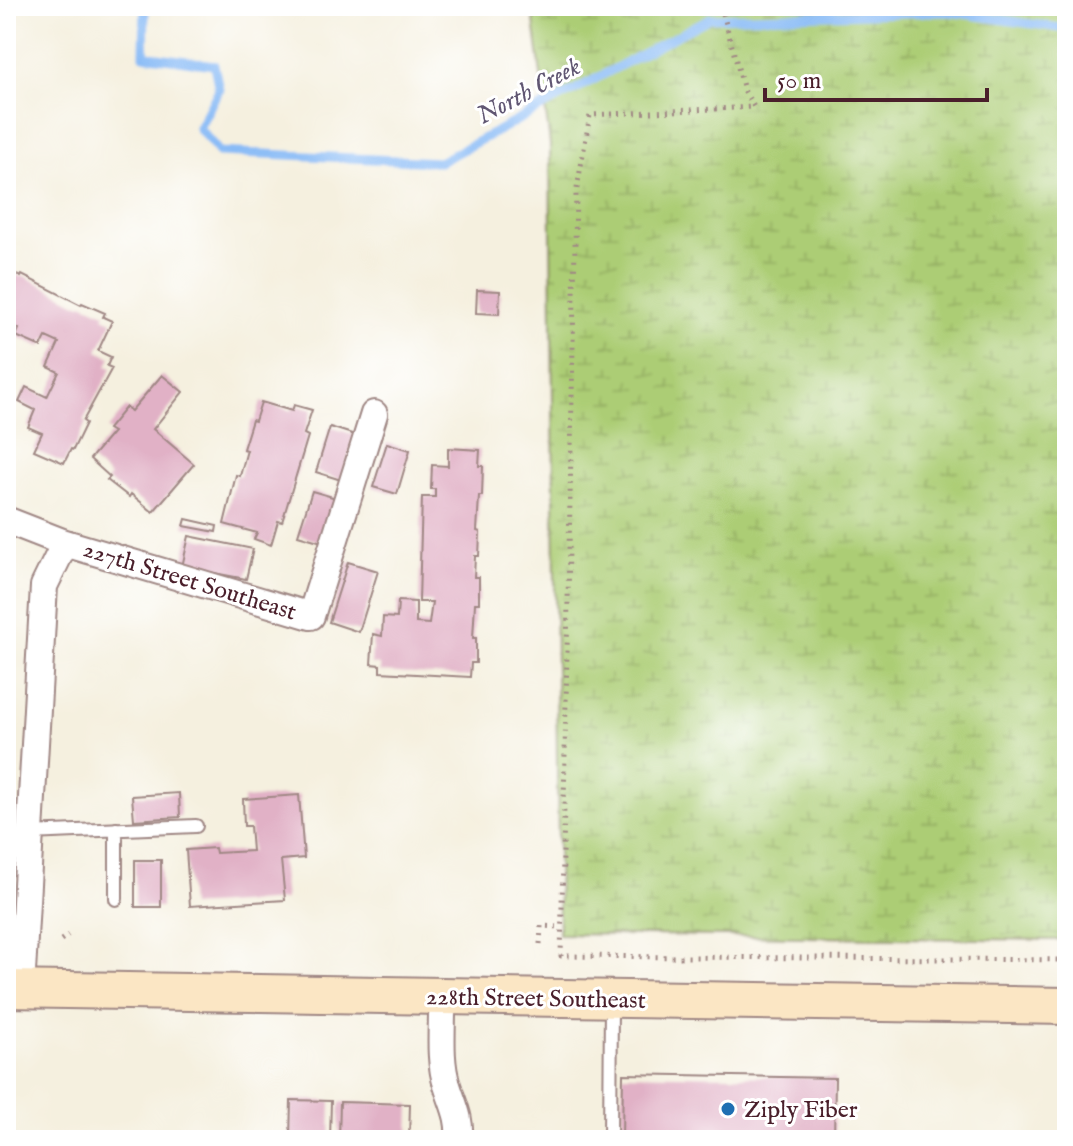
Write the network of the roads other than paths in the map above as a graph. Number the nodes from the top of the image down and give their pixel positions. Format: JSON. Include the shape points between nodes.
{"nodes":[{"id":1,"x":374,"y":414,"type":"dead end"},
{"id":2,"x":6,"y":520,"type":"edge"},
{"id":3,"x":65,"y":543,"type":"junction"},
{"id":4,"x":196,"y":826,"type":"dead end"},
{"id":5,"x":116,"y":829,"type":"junction"},
{"id":6,"x":29,"y":833,"type":"junction"},
{"id":7,"x":116,"y":899,"type":"dead end"},
{"id":8,"x":14,"y":989,"type":"edge"},
{"id":9,"x":442,"y":996,"type":"junction"},
{"id":10,"x":611,"y":999,"type":"junction"},
{"id":11,"x":1067,"y":1006,"type":"edge"},
{"id":12,"x":459,"y":1140,"type":"edge"},
{"id":13,"x":610,"y":1140,"type":"edge"}],
"edges":[{"from":1,"to":3,"type":"street","name":"227th Street Southeast","via":[[311,616]]},
{"from":2,"to":3,"type":"street","name":"227th Street Southeast"},
{"from":3,"to":6,"type":"street","via":[[44,586]]},
{"from":4,"to":5,"type":"lane"},
{"from":5,"to":6,"type":"lane"},
{"from":5,"to":7,"type":"lane"},
{"from":6,"to":8,"type":"street"},
{"from":8,"to":9,"type":"main road","name":"228th Street Southeast"},
{"from":9,"to":10,"type":"main road","name":"228th Street Southeast"},
{"from":9,"to":12,"type":"street","via":[[443,1065],[458,1116]]},
{"from":10,"to":11,"type":"main road","name":"228th Street Southeast"},
{"from":10,"to":13,"type":"lane"}]}
